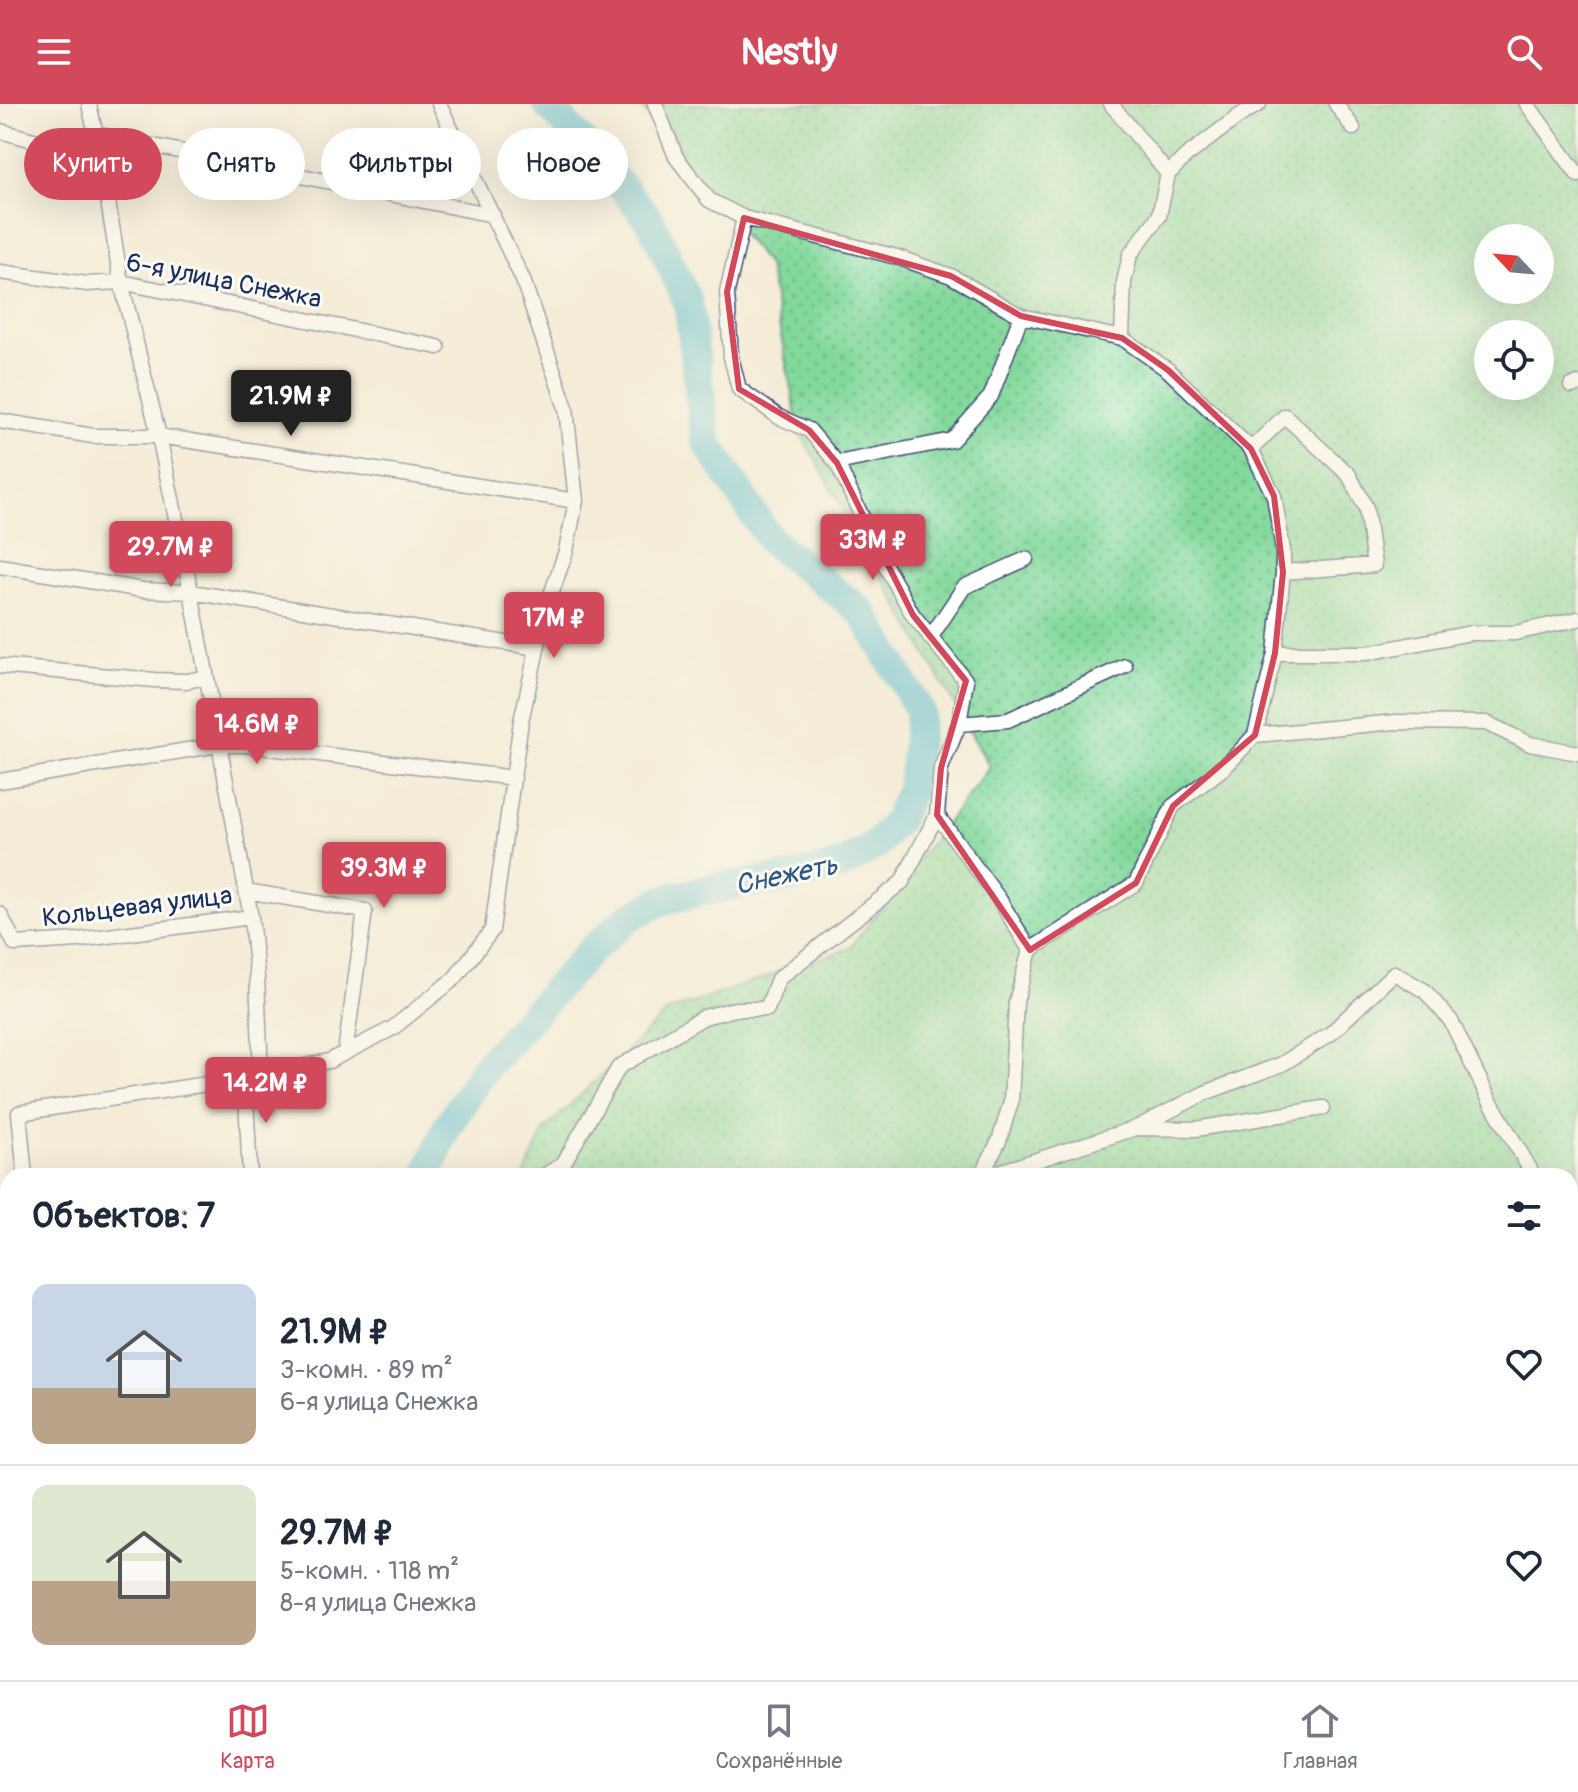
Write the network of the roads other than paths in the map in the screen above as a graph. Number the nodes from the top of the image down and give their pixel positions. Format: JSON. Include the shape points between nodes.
{"nodes":[{"id":1,"x":89,"y":104,"type":"edge"},
{"id":2,"x":439,"y":104,"type":"edge"},
{"id":3,"x":1111,"y":104,"type":"edge"},
{"id":4,"x":1259,"y":104,"type":"edge"},
{"id":5,"x":1336,"y":104,"type":"edge"},
{"id":6,"x":1527,"y":104,"type":"edge"},
{"id":7,"x":657,"y":105,"type":"edge"},
{"id":8,"x":94,"y":128,"type":"edge"},
{"id":9,"x":1353,"y":128,"type":"dead end"},
{"id":10,"x":0,"y":131,"type":"edge"},
{"id":11,"x":24,"y":137,"type":"edge"},
{"id":12,"x":162,"y":148,"type":"edge"},
{"id":13,"x":1168,"y":174,"type":"junction"},
{"id":14,"x":1578,"y":175,"type":"edge"},
{"id":15,"x":108,"y":200,"type":"edge"},
{"id":16,"x":493,"y":215,"type":"junction"},
{"id":17,"x":744,"y":218,"type":"junction"},
{"id":18,"x":0,"y":272,"type":"edge"},
{"id":19,"x":121,"y":282,"type":"junction"},
{"id":20,"x":1021,"y":316,"type":"junction"},
{"id":21,"x":1122,"y":338,"type":"junction"},
{"id":22,"x":438,"y":347,"type":"dead end"},
{"id":23,"x":0,"y":421,"type":"edge"},
{"id":24,"x":159,"y":436,"type":"junction"},
{"id":25,"x":1251,"y":449,"type":"junction"},
{"id":26,"x":837,"y":463,"type":"junction"},
{"id":27,"x":576,"y":501,"type":"junction"},
{"id":28,"x":1026,"y":559,"type":"dead end"},
{"id":29,"x":0,"y":566,"type":"edge"},
{"id":30,"x":1283,"y":572,"type":"junction"},
{"id":31,"x":191,"y":592,"type":"junction"},
{"id":32,"x":1578,"y":619,"type":"edge"},
{"id":33,"x":930,"y":638,"type":"junction"},
{"id":34,"x":537,"y":648,"type":"junction"},
{"id":35,"x":1275,"y":653,"type":"junction"},
{"id":36,"x":0,"y":666,"type":"edge"},
{"id":37,"x":1125,"y":666,"type":"dead end"},
{"id":38,"x":206,"y":677,"type":"junction"},
{"id":39,"x":959,"y":724,"type":"junction"},
{"id":40,"x":1255,"y":735,"type":"junction"},
{"id":41,"x":218,"y":745,"type":"junction"},
{"id":42,"x":1578,"y":753,"type":"edge"},
{"id":43,"x":514,"y":778,"type":"junction"},
{"id":44,"x":0,"y":781,"type":"edge"},
{"id":45,"x":937,"y":815,"type":"junction"},
{"id":46,"x":246,"y":891,"type":"junction"},
{"id":47,"x":0,"y":914,"type":"edge"},
{"id":48,"x":251,"y":917,"type":"junction"},
{"id":49,"x":1030,"y":950,"type":"junction"},
{"id":50,"x":345,"y":1053,"type":"junction"},
{"id":51,"x":261,"y":1075,"type":"junction"},
{"id":52,"x":245,"y":1078,"type":"junction"},
{"id":53,"x":1323,"y":1108,"type":"dead end"},
{"id":54,"x":1136,"y":1128,"type":"junction"},
{"id":55,"x":24,"y":1168,"type":"edge"},
{"id":56,"x":250,"y":1168,"type":"edge"},
{"id":57,"x":557,"y":1168,"type":"edge"},
{"id":58,"x":987,"y":1168,"type":"edge"},
{"id":59,"x":1009,"y":1168,"type":"edge"},
{"id":60,"x":1529,"y":1168,"type":"edge"}],
"edges":[{"from":1,"to":8,"type":"street"},
{"from":2,"to":16,"type":"street"},
{"from":3,"to":13,"type":"street"},
{"from":4,"to":13,"type":"street"},
{"from":5,"to":9,"type":"street"},
{"from":6,"to":14,"type":"street"},
{"from":7,"to":17,"type":"street","via":[[676,157],[709,200]]},
{"from":10,"to":11,"type":"street"},
{"from":12,"to":16,"type":"street"},
{"from":13,"to":21,"type":"street","via":[[1159,216],[1130,255]]},
{"from":15,"to":19,"type":"street"},
{"from":16,"to":27,"type":"street","via":[[523,280],[566,408]]},
{"from":17,"to":20,"type":"street","via":[[937,271]]},
{"from":17,"to":26,"type":"street","via":[[727,292],[731,357],[739,389],[809,430]]},
{"from":18,"to":19,"type":"street","name":"6-я улица Снежка","via":[[87,284]]},
{"from":19,"to":22,"type":"street","name":"6-я улица Снежка"},
{"from":19,"to":24,"type":"street"},
{"from":20,"to":21,"type":"street"},
{"from":20,"to":26,"type":"street","via":[[991,396],[952,440]]},
{"from":21,"to":25,"type":"street","via":[[1168,370]]},
{"from":23,"to":24,"type":"street","via":[[93,436]]},
{"from":24,"to":27,"type":"street"},
{"from":24,"to":31,"type":"street"},
{"from":25,"to":30,"type":"street","via":[[1274,496]]},
{"from":25,"to":30,"type":"street","via":[[1285,416],[1349,475],[1366,508],[1374,565]]},
{"from":26,"to":33,"type":"street","via":[[880,556]]},
{"from":27,"to":34,"type":"street"},
{"from":28,"to":33,"type":"street","via":[[964,587]]},
{"from":29,"to":31,"type":"street","via":[[143,590]]},
{"from":30,"to":35,"type":"street"},
{"from":31,"to":34,"type":"street"},
{"from":31,"to":38,"type":"street"},
{"from":32,"to":35,"type":"street","via":[[1367,653]]},
{"from":33,"to":39,"type":"street","via":[[966,681]]},
{"from":34,"to":43,"type":"street"},
{"from":35,"to":40,"type":"street"},
{"from":36,"to":38,"type":"street","via":[[154,680]]},
{"from":37,"to":39,"type":"street","via":[[1008,720]]},
{"from":38,"to":41,"type":"street"},
{"from":39,"to":45,"type":"street","via":[[941,768]]},
{"from":40,"to":42,"type":"street","via":[[1396,722],[1486,723],[1530,744]]},
{"from":40,"to":49,"type":"street","via":[[1225,767],[1173,806],[1136,883]]},
{"from":41,"to":43,"type":"street"},
{"from":41,"to":44,"type":"street"},
{"from":41,"to":46,"type":"street"},
{"from":43,"to":50,"type":"street","via":[[492,930],[455,978],[393,1028]]},
{"from":45,"to":49,"type":"street"},
{"from":45,"to":57,"type":"street","via":[[902,882],[778,979],[767,1009],[735,1009],[704,1017],[619,1067]]},
{"from":46,"to":48,"type":"street"},
{"from":46,"to":50,"type":"street","via":[[365,911]]},
{"from":47,"to":48,"type":"street","name":"Кольцевая улица","via":[[15,944]]},
{"from":48,"to":51,"type":"street"},
{"from":49,"to":58,"type":"street","via":[[1016,1002],[1011,1102]]},
{"from":50,"to":51,"type":"street"},
{"from":51,"to":52,"type":"street"},
{"from":52,"to":55,"type":"street","via":[[19,1113]]},
{"from":52,"to":56,"type":"street"},
{"from":53,"to":54,"type":"street","via":[[1196,1129]]},
{"from":54,"to":59,"type":"street"},
{"from":54,"to":60,"type":"street","via":[[1205,1093],[1282,1064],[1330,1034],[1394,973],[1425,991],[1451,1021]]}]}
